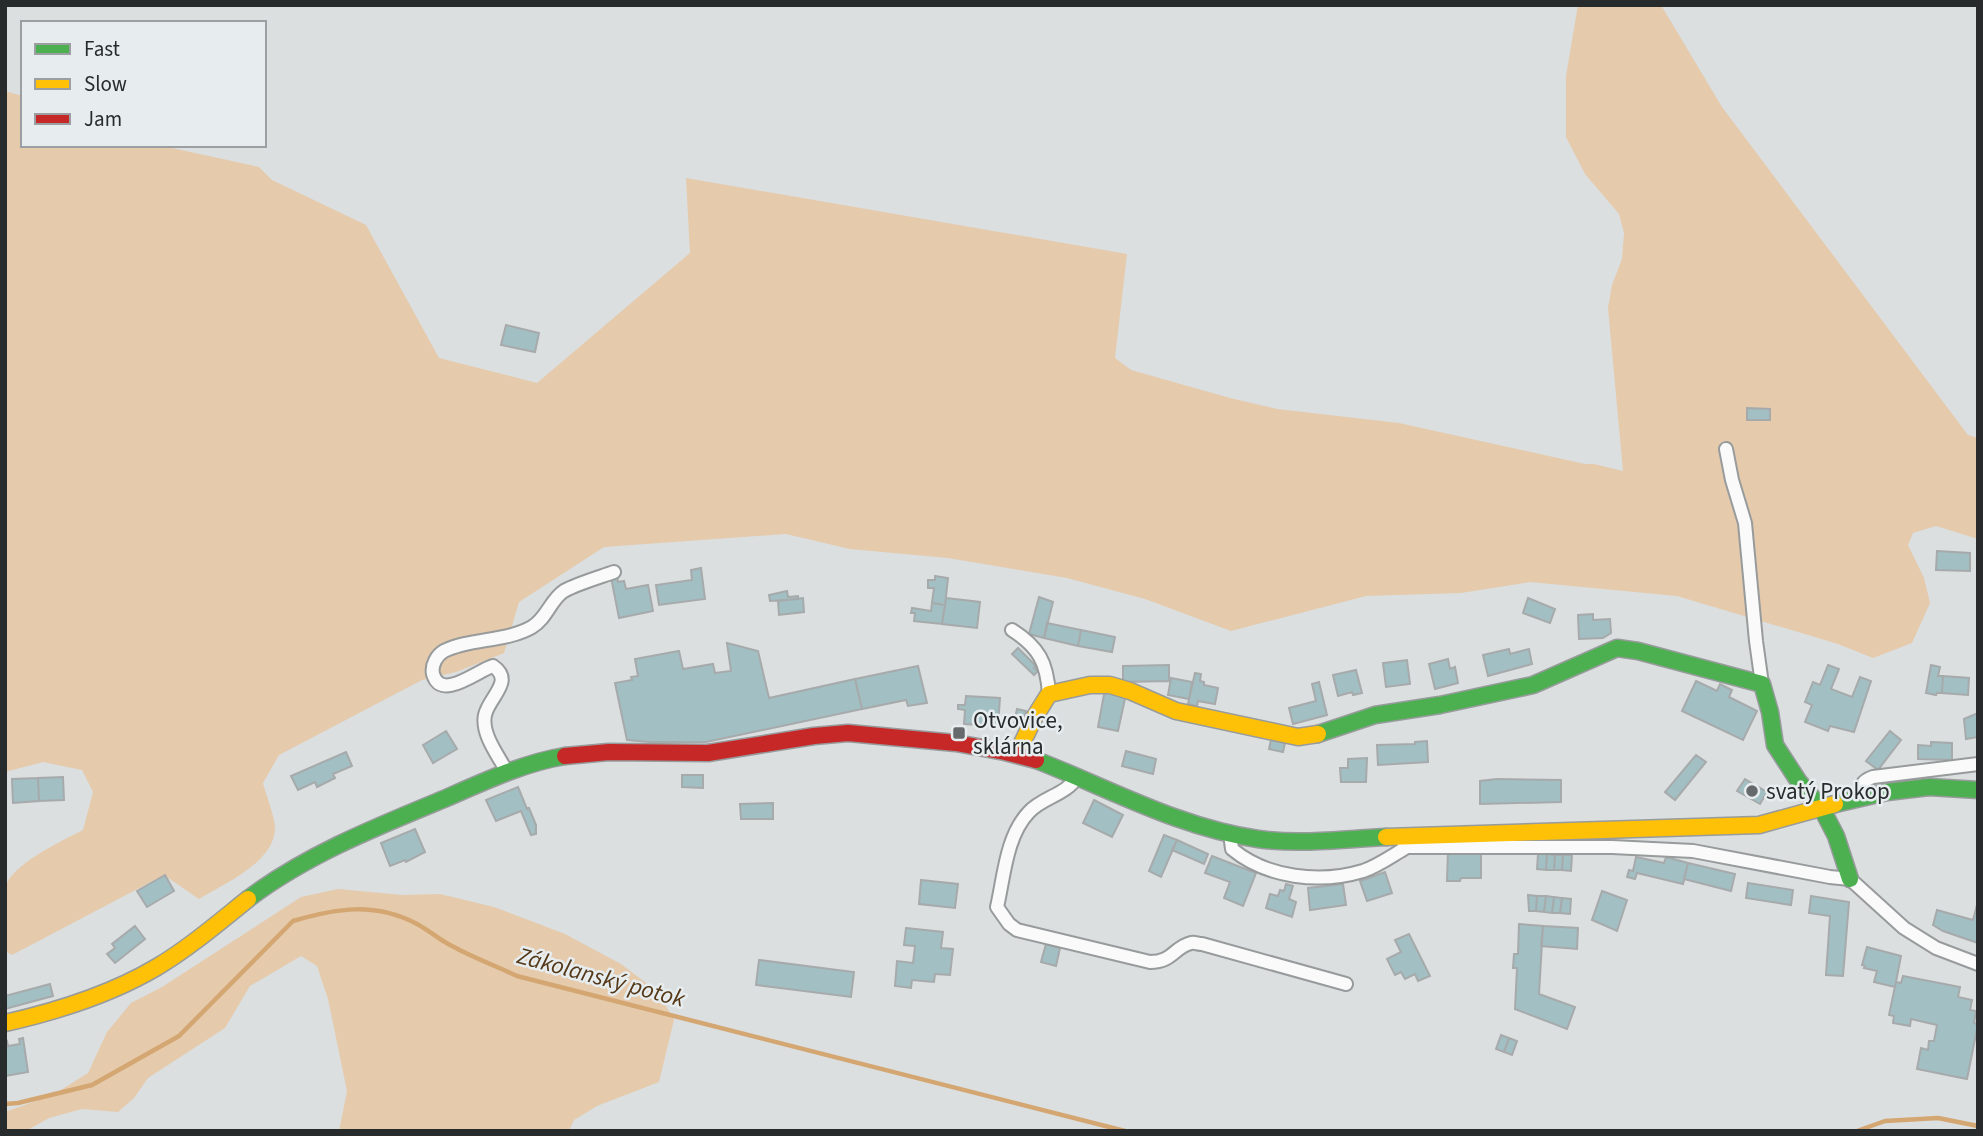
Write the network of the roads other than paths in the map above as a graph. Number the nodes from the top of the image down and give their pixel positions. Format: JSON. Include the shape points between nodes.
{"nodes":[{"id":1,"x":1726,"y":449,"type":"dead end"},
{"id":2,"x":614,"y":572,"type":"dead end"},
{"id":3,"x":1012,"y":630,"type":"dead end"},
{"id":4,"x":1762,"y":684,"type":"junction"},
{"id":5,"x":1049,"y":694,"type":"junction"},
{"id":6,"x":1017,"y":754,"type":"junction"},
{"id":7,"x":1978,"y":764,"type":"edge"},
{"id":8,"x":507,"y":772,"type":"junction"},
{"id":9,"x":1077,"y":776,"type":"junction"},
{"id":10,"x":1978,"y":790,"type":"edge"},
{"id":11,"x":1863,"y":796,"type":"junction"},
{"id":12,"x":1822,"y":809,"type":"junction"},
{"id":13,"x":1230,"y":834,"type":"junction"},
{"id":14,"x":1403,"y":841,"type":"junction"},
{"id":15,"x":1850,"y":879,"type":"junction"},
{"id":16,"x":1978,"y":964,"type":"edge"},
{"id":17,"x":1346,"y":984,"type":"dead end"},
{"id":18,"x":5,"y":1023,"type":"edge"}],
"edges":[{"from":1,"to":4,"type":"street","via":[[1745,523]]},
{"from":2,"to":8,"type":"street","via":[[563,592],[544,618],[530,628],[442,652],[436,658],[433,674],[447,686],[484,668],[493,666],[501,673],[500,687],[487,707],[484,729]]},
{"from":3,"to":5,"type":"street","via":[[1042,658]]},
{"from":4,"to":5,"type":"main road","via":[[1617,648],[1533,684],[1375,715],[1298,737],[1168,708],[1115,686],[1098,684]]},
{"from":4,"to":12,"type":"main road","via":[[1775,745]]},
{"from":5,"to":6,"type":"main road"},
{"from":6,"to":8,"type":"main road","via":[[939,741],[830,734],[708,753],[578,754]]},
{"from":6,"to":9,"type":"main road"},
{"from":7,"to":11,"type":"street","via":[[1873,777],[1862,783]]},
{"from":8,"to":18,"type":"main road","via":[[294,868],[179,953],[113,992]]},
{"from":9,"to":13,"type":"main road"},
{"from":9,"to":17,"type":"street","via":[[1073,785],[1028,813],[1017,830],[997,907],[1009,924],[1017,930],[1150,962],[1168,959],[1191,943],[1202,944]]},
{"from":10,"to":11,"type":"main road","via":[[1929,787]]},
{"from":11,"to":12,"type":"main road"},
{"from":12,"to":14,"type":"main road","via":[[1759,825]]},
{"from":12,"to":15,"type":"main road"},
{"from":13,"to":14,"type":"main road","via":[[1291,841]]},
{"from":13,"to":14,"type":"street","via":[[1232,849],[1245,860],[1268,870],[1320,877],[1365,870]]},
{"from":14,"to":15,"type":"street","via":[[1693,852]]},
{"from":15,"to":16,"type":"street","via":[[1904,928],[1936,948]]}]}
